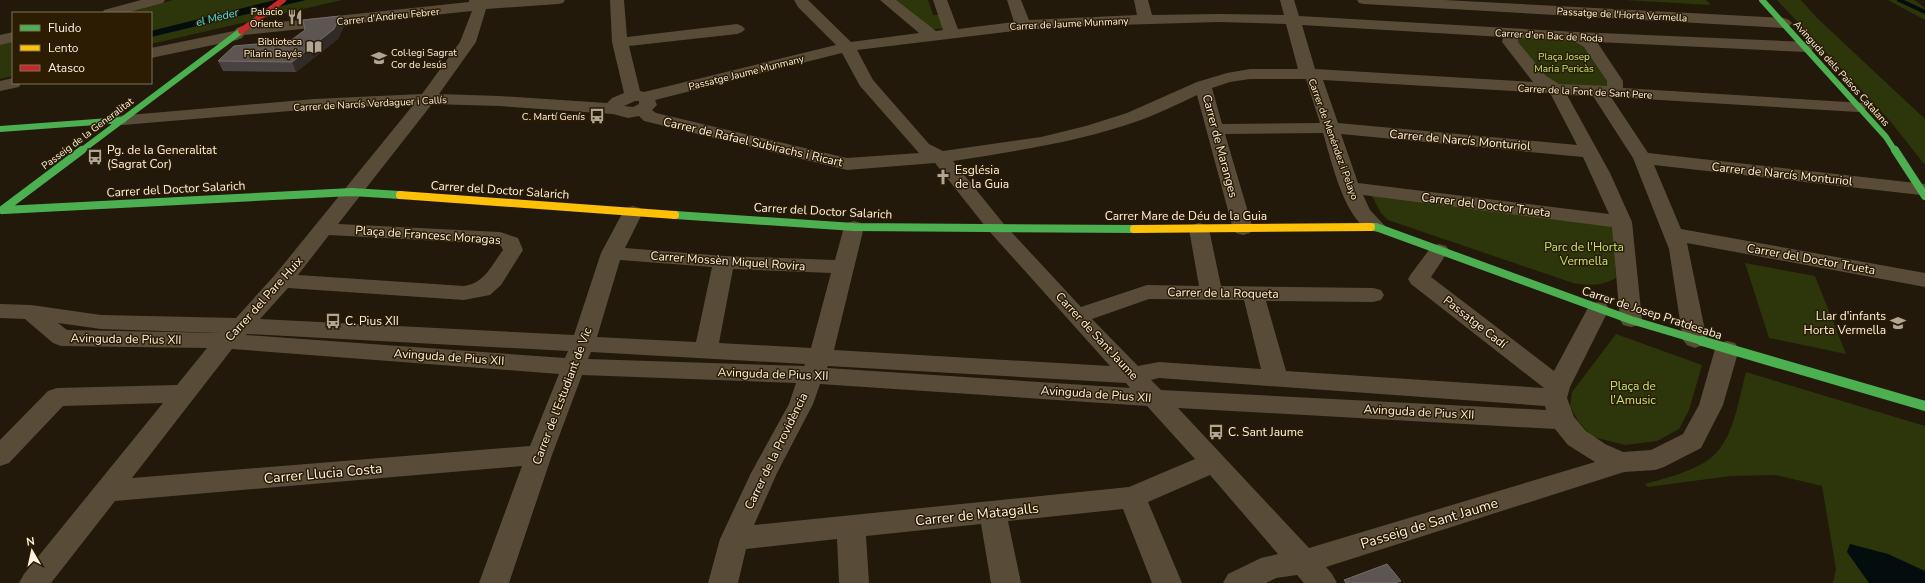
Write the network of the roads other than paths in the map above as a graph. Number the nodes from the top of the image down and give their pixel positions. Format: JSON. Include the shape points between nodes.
{"nodes":[{"id":1,"x":158,"y":0,"type":"edge"},
{"id":2,"x":283,"y":0,"type":"edge"},
{"id":3,"x":399,"y":0,"type":"edge"},
{"id":4,"x":558,"y":0,"type":"edge"},
{"id":5,"x":617,"y":0,"type":"edge"},
{"id":6,"x":801,"y":0,"type":"edge"},
{"id":7,"x":887,"y":0,"type":"edge"},
{"id":8,"x":940,"y":0,"type":"edge"},
{"id":9,"x":1014,"y":0,"type":"edge"},
{"id":10,"x":1141,"y":0,"type":"edge"},
{"id":11,"x":1287,"y":0,"type":"edge"},
{"id":12,"x":1364,"y":0,"type":"edge"},
{"id":13,"x":1762,"y":0,"type":"edge"},
{"id":14,"x":477,"y":3,"type":"edge"},
{"id":15,"x":1535,"y":4,"type":"edge"},
{"id":16,"x":113,"y":12,"type":"edge"},
{"id":17,"x":369,"y":18,"type":"junction"},
{"id":18,"x":1145,"y":19,"type":"junction"},
{"id":19,"x":1293,"y":20,"type":"junction"},
{"id":20,"x":1784,"y":24,"type":"junction"},
{"id":21,"x":1023,"y":25,"type":"junction"},
{"id":22,"x":737,"y":29,"type":"dead end"},
{"id":23,"x":243,"y":30,"type":"junction"},
{"id":24,"x":1516,"y":33,"type":"junction"},
{"id":25,"x":952,"y":34,"type":"junction"},
{"id":26,"x":1554,"y":35,"type":"junction"},
{"id":27,"x":932,"y":36,"type":"junction"},
{"id":28,"x":12,"y":37,"type":"edge"},
{"id":29,"x":1576,"y":37,"type":"junction"},
{"id":30,"x":0,"y":40,"type":"edge"},
{"id":31,"x":620,"y":42,"type":"junction"},
{"id":32,"x":848,"y":47,"type":"junction"},
{"id":33,"x":1806,"y":47,"type":"junction"},
{"id":34,"x":152,"y":53,"type":"edge"},
{"id":35,"x":1311,"y":74,"type":"junction"},
{"id":36,"x":12,"y":83,"type":"edge"},
{"id":37,"x":0,"y":86,"type":"edge"},
{"id":38,"x":1203,"y":86,"type":"junction"},
{"id":39,"x":1556,"y":89,"type":"junction"},
{"id":40,"x":1605,"y":92,"type":"junction"},
{"id":41,"x":428,"y":99,"type":"junction"},
{"id":42,"x":640,"y":101,"type":"junction"},
{"id":43,"x":1858,"y":107,"type":"junction"},
{"id":44,"x":616,"y":109,"type":"joint"},
{"id":45,"x":123,"y":120,"type":"junction"},
{"id":46,"x":1330,"y":128,"type":"junction"},
{"id":47,"x":0,"y":129,"type":"edge"},
{"id":48,"x":1214,"y":129,"type":"junction"},
{"id":49,"x":1590,"y":152,"type":"junction"},
{"id":50,"x":940,"y":157,"type":"junction"},
{"id":51,"x":1642,"y":158,"type":"junction"},
{"id":52,"x":1904,"y":162,"type":"junction"},
{"id":53,"x":1924,"y":187,"type":"edge"},
{"id":54,"x":1350,"y":188,"type":"junction"},
{"id":55,"x":352,"y":192,"type":"junction"},
{"id":56,"x":2,"y":211,"type":"edge"},
{"id":57,"x":633,"y":212,"type":"junction"},
{"id":58,"x":1622,"y":222,"type":"junction"},
{"id":59,"x":854,"y":227,"type":"junction"},
{"id":60,"x":996,"y":227,"type":"junction"},
{"id":61,"x":1376,"y":227,"type":"junction"},
{"id":62,"x":325,"y":229,"type":"junction"},
{"id":63,"x":1199,"y":229,"type":"junction"},
{"id":64,"x":1243,"y":229,"type":"junction"},
{"id":65,"x":1673,"y":234,"type":"junction"},
{"id":66,"x":1439,"y":250,"type":"junction"},
{"id":67,"x":612,"y":253,"type":"junction"},
{"id":68,"x":724,"y":262,"type":"junction"},
{"id":69,"x":844,"y":267,"type":"junction"},
{"id":70,"x":1925,"y":280,"type":"edge"},
{"id":71,"x":282,"y":282,"type":"junction"},
{"id":72,"x":1211,"y":293,"type":"junction"},
{"id":73,"x":1253,"y":294,"type":"junction"},
{"id":74,"x":1373,"y":295,"type":"dead end"},
{"id":75,"x":1598,"y":309,"type":"junction"},
{"id":76,"x":0,"y":311,"type":"edge"},
{"id":77,"x":1077,"y":316,"type":"junction"},
{"id":78,"x":1631,"y":320,"type":"junction"},
{"id":79,"x":234,"y":334,"type":"junction"},
{"id":80,"x":1695,"y":340,"type":"junction"},
{"id":81,"x":583,"y":343,"type":"junction"},
{"id":82,"x":1727,"y":349,"type":"junction"},
{"id":83,"x":706,"y":350,"type":"junction"},
{"id":84,"x":816,"y":366,"type":"junction"},
{"id":85,"x":574,"y":367,"type":"junction"},
{"id":86,"x":1133,"y":375,"type":"junction"},
{"id":87,"x":1276,"y":379,"type":"junction"},
{"id":88,"x":184,"y":394,"type":"junction"},
{"id":89,"x":1154,"y":398,"type":"junction"},
{"id":90,"x":1558,"y":401,"type":"junction"},
{"id":91,"x":1925,"y":406,"type":"edge"},
{"id":92,"x":539,"y":455,"type":"junction"},
{"id":93,"x":0,"y":456,"type":"edge"},
{"id":94,"x":1214,"y":462,"type":"junction"},
{"id":95,"x":1620,"y":462,"type":"junction"},
{"id":96,"x":107,"y":491,"type":"junction"},
{"id":97,"x":1132,"y":497,"type":"junction"},
{"id":98,"x":992,"y":513,"type":"junction"},
{"id":99,"x":852,"y":527,"type":"junction"},
{"id":100,"x":734,"y":539,"type":"junction"},
{"id":101,"x":1303,"y":562,"type":"junction"},
{"id":102,"x":34,"y":583,"type":"edge"},
{"id":103,"x":494,"y":583,"type":"edge"},
{"id":104,"x":723,"y":583,"type":"edge"},
{"id":105,"x":854,"y":583,"type":"edge"},
{"id":106,"x":1006,"y":583,"type":"edge"},
{"id":107,"x":1167,"y":583,"type":"edge"},
{"id":108,"x":1238,"y":583,"type":"edge"},
{"id":109,"x":1322,"y":583,"type":"edge"}],
"edges":[{"from":1,"to":16,"type":"street"},
{"from":2,"to":23,"type":"street","name":"Passeig de la Generalitat"},
{"from":3,"to":17,"type":"street","via":[[375,11]]},
{"from":4,"to":14,"type":"street","name":"Carrer d'Andreu Febrer"},
{"from":5,"to":31,"type":"street"},
{"from":6,"to":32,"type":"street"},
{"from":7,"to":27,"type":"street"},
{"from":8,"to":25,"type":"street"},
{"from":9,"to":21,"type":"street"},
{"from":10,"to":18,"type":"street"},
{"from":11,"to":19,"type":"street","name":"Carrer de Menéndez i Pelayo"},
{"from":12,"to":15,"type":"street","name":"Passatge de l'Horta Vermella"},
{"from":13,"to":20,"type":"street","name":"Avinguda dels Països Catalans"},
{"from":14,"to":17,"type":"street","name":"Carrer d'Andreu Febrer"},
{"from":14,"to":41,"type":"street","name":"Carrer del Pare Huix","via":[[479,11],[468,42]]},
{"from":15,"to":20,"type":"street","name":"Passatge de l'Horta Vermella"},
{"from":15,"to":26,"type":"street"},
{"from":17,"to":23,"type":"street","name":"Carrer d'Andreu Febrer"},
{"from":18,"to":19,"type":"street","name":"Carrer de Jaume Munmany"},
{"from":18,"to":21,"type":"street","name":"Carrer de Jaume Munmany"},
{"from":19,"to":24,"type":"street","name":"Carrer d'en Bac de Roda"},
{"from":19,"to":35,"type":"street","name":"Carrer de Menéndez i Pelayo","via":[[1307,71]]},
{"from":20,"to":33,"type":"street","name":"Avinguda dels Països Catalans"},
{"from":21,"to":25,"type":"street","name":"Carrer de Jaume Munmany"},
{"from":22,"to":31,"type":"street"},
{"from":23,"to":34,"type":"street","name":"Carrer d'Andreu Febrer"},
{"from":23,"to":45,"type":"street","name":"Passeig de la Generalitat"},
{"from":24,"to":26,"type":"street","name":"Carrer d'en Bac de Roda"},
{"from":24,"to":39,"type":"street","via":[[1511,36],[1510,42],[1540,80]]},
{"from":25,"to":27,"type":"street","name":"Carrer de Jaume Munmany"},
{"from":26,"to":29,"type":"street","name":"Carrer d'en Bac de Roda"},
{"from":27,"to":32,"type":"street","name":"Carrer de Jaume Munmany"},
{"from":28,"to":30,"type":"street"},
{"from":29,"to":33,"type":"street","name":"Carrer d'en Bac de Roda"},
{"from":29,"to":40,"type":"street","via":[[1590,44],[1615,81],[1615,88]]},
{"from":31,"to":42,"type":"street"},
{"from":32,"to":42,"type":"street","name":"Passatge Jaume Munmany"},
{"from":32,"to":50,"type":"street","via":[[866,82],[924,148]]},
{"from":33,"to":43,"type":"street","name":"Avinguda dels Països Catalans"},
{"from":35,"to":38,"type":"street","name":"Carrer de Rafael Subirachs i Ricart","via":[[1250,74]]},
{"from":35,"to":39,"type":"street","name":"Carrer de la Font de Sant Pere"},
{"from":35,"to":46,"type":"street","name":"Carrer de Menéndez i Pelayo"},
{"from":36,"to":37,"type":"street"},
{"from":38,"to":48,"type":"street","name":"Carrer de Maranges"},
{"from":38,"to":50,"type":"street","name":"Carrer de Rafael Subirachs i Ricart","via":[[1133,117],[1091,130],[1041,142]]},
{"from":39,"to":40,"type":"street","name":"Carrer de la Font de Sant Pere"},
{"from":39,"to":49,"type":"street"},
{"from":40,"to":43,"type":"street","name":"Carrer de la Font de Sant Pere"},
{"from":40,"to":51,"type":"street"},
{"from":41,"to":44,"type":"street","name":"Carrer de Narcís Verdaguer i Callís"},
{"from":41,"to":45,"type":"street","name":"Carrer de Narcís Verdaguer i Callís","via":[[329,103]]},
{"from":41,"to":55,"type":"street","name":"Carrer del Pare Huix"},
{"from":42,"to":44,"type":"street","name":"Passatge Jaume Munmany","via":[[630,112]]},
{"from":42,"to":50,"type":"street","name":"Carrer de Rafael Subirachs i Ricart","via":[[650,117],[847,164]]},
{"from":43,"to":52,"type":"street","name":"Avinguda dels Països Catalans","via":[[1886,137]]},
{"from":45,"to":47,"type":"street"},
{"from":45,"to":56,"type":"street","name":"Passeig de la Generalitat"},
{"from":46,"to":48,"type":"street","name":"Carrer de Narcís Monturiol"},
{"from":46,"to":49,"type":"street","name":"Carrer de Narcís Monturiol"},
{"from":46,"to":54,"type":"street","name":"Carrer de Menéndez i Pelayo"},
{"from":48,"to":64,"type":"street","name":"Carrer de Maranges"},
{"from":49,"to":58,"type":"street"},
{"from":50,"to":60,"type":"street","name":"Carrer de Sant Jaume"},
{"from":51,"to":53,"type":"street","name":"Carrer de Narcís Monturiol"},
{"from":51,"to":65,"type":"street"},
{"from":52,"to":53,"type":"street","name":"Avinguda dels Països Catalans"},
{"from":52,"to":53,"type":"street","name":"Avinguda dels Països Catalans"},
{"from":54,"to":58,"type":"street","name":"Carrer del Doctor Trueta"},
{"from":54,"to":61,"type":"street","name":"Carrer de Menéndez i Pelayo","via":[[1361,213]]},
{"from":55,"to":56,"type":"street","name":"Carrer del Doctor Salarich"},
{"from":55,"to":57,"type":"street","name":"Carrer del Doctor Salarich"},
{"from":55,"to":62,"type":"street","name":"Carrer del Pare Huix"},
{"from":57,"to":59,"type":"street","name":"Carrer del Doctor Salarich"},
{"from":57,"to":67,"type":"street","name":"Carrer de l'Estudiant de Vic"},
{"from":58,"to":78,"type":"street"},
{"from":59,"to":60,"type":"street","name":"Carrer del Doctor Salarich"},
{"from":59,"to":69,"type":"street","name":"Carrer de la Providència"},
{"from":60,"to":63,"type":"street","name":"Carrer Mare de Déu de la Guia"},
{"from":60,"to":77,"type":"street","name":"Carrer de Sant Jaume"},
{"from":61,"to":64,"type":"street","name":"Carrer Mare de Déu de la Guia"},
{"from":61,"to":66,"type":"street","name":"Carrer de Josep Pratdesaba"},
{"from":62,"to":71,"type":"street","name":"Carrer del Pare Huix"},
{"from":62,"to":71,"type":"street","name":"Plaça de Francesc Moragas","via":[[500,238],[511,242],[513,250],[493,280],[482,290],[464,293]]},
{"from":63,"to":64,"type":"street","name":"Carrer Mare de Déu de la Guia"},
{"from":63,"to":72,"type":"street"},
{"from":65,"to":70,"type":"street","name":"Carrer del Doctor Trueta"},
{"from":65,"to":80,"type":"street","via":[[1679,249]]},
{"from":66,"to":75,"type":"street","name":"Carrer de Josep Pratdesaba"},
{"from":66,"to":90,"type":"street","name":"Passatge Cadí","via":[[1419,279]]},
{"from":67,"to":68,"type":"street","name":"Carrer Mossèn Miquel Rovira"},
{"from":67,"to":81,"type":"street","name":"Carrer de l'Estudiant de Vic"},
{"from":68,"to":69,"type":"street","name":"Carrer Mossèn Miquel Rovira"},
{"from":68,"to":83,"type":"street"},
{"from":69,"to":84,"type":"street","name":"Carrer de la Providència"},
{"from":71,"to":79,"type":"street","name":"Carrer del Pare Huix"},
{"from":72,"to":73,"type":"street","name":"Carrer de la Roqueta"},
{"from":72,"to":77,"type":"street","name":"Carrer de la Roqueta","via":[[1147,292]]},
{"from":73,"to":74,"type":"street","name":"Carrer de la Roqueta"},
{"from":73,"to":87,"type":"street"},
{"from":75,"to":78,"type":"street","name":"Carrer de Josep Pratdesaba"},
{"from":75,"to":90,"type":"street"},
{"from":76,"to":79,"type":"street","name":"Avinguda de Pius XII","via":[[31,312],[61,338]]},
{"from":77,"to":86,"type":"street","name":"Carrer de Sant Jaume"},
{"from":78,"to":80,"type":"street","name":"Carrer de Josep Pratdesaba"},
{"from":79,"to":81,"type":"street","name":"Avinguda de Pius XII"},
{"from":79,"to":85,"type":"street","name":"Avinguda de Pius XII"},
{"from":79,"to":88,"type":"street","name":"Carrer del Pare Huix"},
{"from":80,"to":82,"type":"street","name":"Carrer de Josep Pratdesaba"},
{"from":81,"to":83,"type":"street","name":"Avinguda de Pius XII"},
{"from":81,"to":85,"type":"street","name":"Carrer de l'Estudiant de Vic"},
{"from":82,"to":91,"type":"street","name":"Carrer de Josep Pratdesaba"},
{"from":82,"to":95,"type":"street","via":[[1711,405],[1692,441],[1655,460]]},
{"from":83,"to":84,"type":"street","name":"Avinguda de Pius XII"},
{"from":84,"to":85,"type":"street","name":"Avinguda de Pius XII"},
{"from":84,"to":86,"type":"street","name":"Avinguda de Pius XII"},
{"from":84,"to":89,"type":"street","name":"Avinguda de Pius XII"},
{"from":84,"to":100,"type":"street","name":"Carrer de la Providència","via":[[801,404],[764,473]]},
{"from":85,"to":92,"type":"street","name":"Carrer de l'Estudiant de Vic"},
{"from":86,"to":87,"type":"street","name":"Avinguda de Pius XII","via":[[1159,370]]},
{"from":86,"to":89,"type":"street","name":"Carrer de Sant Jaume"},
{"from":87,"to":90,"type":"street","name":"Avinguda de Pius XII"},
{"from":88,"to":93,"type":"street","via":[[57,397]]},
{"from":88,"to":96,"type":"street","name":"Carrer del Pare Huix"},
{"from":89,"to":90,"type":"street","name":"Avinguda de Pius XII"},
{"from":89,"to":94,"type":"street","name":"Carrer de Sant Jaume"},
{"from":90,"to":95,"type":"street","via":[[1577,438],[1596,451]]},
{"from":92,"to":96,"type":"street","name":"Carrer Llucia Costa"},
{"from":92,"to":103,"type":"street","name":"Carrer de l'Estudiant de Vic"},
{"from":94,"to":97,"type":"street","name":"Carrer de Matagalls"},
{"from":94,"to":101,"type":"street","name":"Carrer de Sant Jaume"},
{"from":95,"to":101,"type":"street","name":"Passeig de Sant Jaume","via":[[1608,468]]},
{"from":96,"to":102,"type":"street","name":"Carrer del Pare Huix"},
{"from":97,"to":98,"type":"street","name":"Carrer de Matagalls"},
{"from":97,"to":107,"type":"street"},
{"from":98,"to":99,"type":"street","name":"Carrer de Matagalls"},
{"from":98,"to":106,"type":"street"},
{"from":99,"to":100,"type":"street","name":"Carrer de Matagalls"},
{"from":99,"to":105,"type":"street"},
{"from":100,"to":104,"type":"street","name":"Carrer de la Providència"},
{"from":101,"to":108,"type":"street","name":"Passeig de Sant Jaume","via":[[1272,567]]},
{"from":101,"to":109,"type":"street","name":"Carrer de Sant Jaume"}]}
